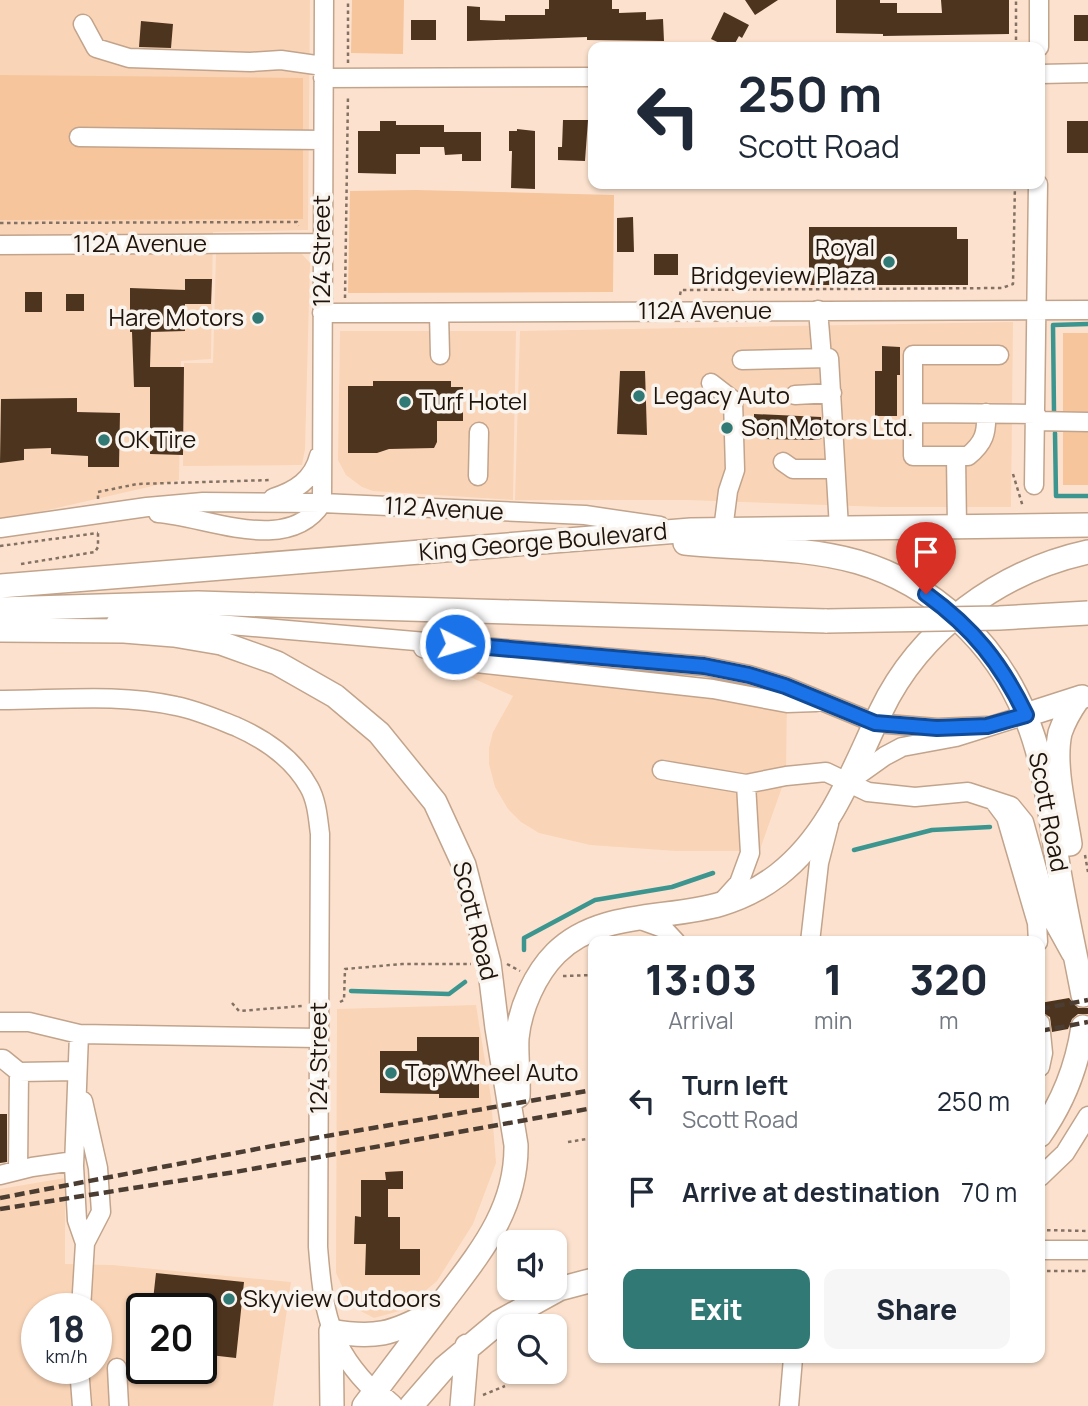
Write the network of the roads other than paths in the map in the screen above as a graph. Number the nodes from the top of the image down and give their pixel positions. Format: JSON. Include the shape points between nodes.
{"nodes":[{"id":1,"x":324,"y":0,"type":"edge"},
{"id":2,"x":1039,"y":0,"type":"edge"},
{"id":3,"x":83,"y":24,"type":"dead end"},
{"id":4,"x":1039,"y":42,"type":"edge"},
{"id":5,"x":323,"y":72,"type":"junction"},
{"id":6,"x":1045,"y":74,"type":"edge"},
{"id":7,"x":1088,"y":74,"type":"edge"},
{"id":8,"x":588,"y":77,"type":"edge"},
{"id":9,"x":79,"y":136,"type":"dead end"},
{"id":10,"x":323,"y":140,"type":"junction"},
{"id":11,"x":1038,"y":189,"type":"edge"},
{"id":12,"x":322,"y":243,"type":"junction"},
{"id":13,"x":0,"y":245,"type":"edge"},
{"id":14,"x":818,"y":310,"type":"junction"},
{"id":15,"x":1038,"y":310,"type":"junction"},
{"id":16,"x":1088,"y":310,"type":"edge"},
{"id":17,"x":322,"y":313,"type":"junction"},
{"id":18,"x":439,"y":313,"type":"junction"},
{"id":19,"x":440,"y":355,"type":"dead end"},
{"id":20,"x":999,"y":355,"type":"dead end"},
{"id":21,"x":821,"y":358,"type":"junction"},
{"id":22,"x":742,"y":360,"type":"dead end"},
{"id":23,"x":711,"y":383,"type":"dead end"},
{"id":24,"x":832,"y":393,"type":"junction"},
{"id":25,"x":795,"y":395,"type":"dead end"},
{"id":26,"x":913,"y":413,"type":"junction"},
{"id":27,"x":986,"y":414,"type":"junction"},
{"id":28,"x":1036,"y":417,"type":"junction"},
{"id":29,"x":1088,"y":422,"type":"edge"},
{"id":30,"x":479,"y":432,"type":"dead end"},
{"id":31,"x":321,"y":444,"type":"junction"},
{"id":32,"x":956,"y":456,"type":"junction"},
{"id":33,"x":783,"y":462,"type":"dead end"},
{"id":34,"x":835,"y":469,"type":"junction"},
{"id":35,"x":478,"y":476,"type":"dead end"},
{"id":36,"x":1034,"y":485,"type":"dead end"},
{"id":37,"x":259,"y":502,"type":"junction"},
{"id":38,"x":322,"y":503,"type":"junction"},
{"id":39,"x":130,"y":511,"type":"junction"},
{"id":40,"x":1088,"y":525,"type":"edge"},
{"id":41,"x":957,"y":527,"type":"junction"},
{"id":42,"x":0,"y":528,"type":"edge"},
{"id":43,"x":839,"y":528,"type":"junction"},
{"id":44,"x":691,"y":530,"type":"junction"},
{"id":45,"x":723,"y":530,"type":"junction"},
{"id":46,"x":629,"y":536,"type":"junction"},
{"id":47,"x":1088,"y":552,"type":"edge"},
{"id":48,"x":0,"y":586,"type":"edge"},
{"id":49,"x":1088,"y":613,"type":"edge"},
{"id":50,"x":956,"y":616,"type":"junction"},
{"id":51,"x":1,"y":623,"type":"edge"},
{"id":52,"x":1083,"y":697,"type":"edge"},
{"id":53,"x":0,"y":700,"type":"edge"},
{"id":54,"x":1026,"y":715,"type":"junction"},
{"id":55,"x":875,"y":723,"type":"junction"},
{"id":56,"x":987,"y":726,"type":"junction"},
{"id":57,"x":662,"y":770,"type":"dead end"},
{"id":58,"x":847,"y":783,"type":"junction"},
{"id":59,"x":746,"y":784,"type":"junction"},
{"id":60,"x":992,"y":798,"type":"junction"},
{"id":61,"x":832,"y":814,"type":"junction"},
{"id":62,"x":720,"y":904,"type":"junction"},
{"id":63,"x":636,"y":918,"type":"junction"},
{"id":64,"x":670,"y":936,"type":"edge"},
{"id":65,"x":811,"y":936,"type":"edge"},
{"id":66,"x":1038,"y":936,"type":"edge"},
{"id":67,"x":1080,"y":981,"type":"junction"},
{"id":68,"x":0,"y":1022,"type":"edge"},
{"id":69,"x":1083,"y":1027,"type":"dead end"},
{"id":70,"x":79,"y":1034,"type":"junction"},
{"id":71,"x":319,"y":1038,"type":"junction"},
{"id":72,"x":0,"y":1059,"type":"edge"},
{"id":73,"x":19,"y":1072,"type":"junction"},
{"id":74,"x":77,"y":1074,"type":"junction"},
{"id":75,"x":1088,"y":1116,"type":"edge"},
{"id":76,"x":1045,"y":1128,"type":"edge"},
{"id":77,"x":516,"y":1145,"type":"junction"},
{"id":78,"x":74,"y":1161,"type":"junction"},
{"id":79,"x":19,"y":1170,"type":"junction"},
{"id":80,"x":1045,"y":1172,"type":"edge"},
{"id":81,"x":0,"y":1175,"type":"edge"},
{"id":82,"x":85,"y":1243,"type":"junction"},
{"id":83,"x":1045,"y":1250,"type":"edge"},
{"id":84,"x":1088,"y":1250,"type":"edge"},
{"id":85,"x":588,"y":1274,"type":"edge"},
{"id":86,"x":588,"y":1281,"type":"edge"},
{"id":87,"x":567,"y":1285,"type":"edge"},
{"id":88,"x":567,"y":1287,"type":"edge"},
{"id":89,"x":82,"y":1293,"type":"edge"},
{"id":90,"x":539,"y":1300,"type":"edge"},
{"id":91,"x":437,"y":1310,"type":"junction"},
{"id":92,"x":331,"y":1331,"type":"junction"},
{"id":93,"x":467,"y":1346,"type":"junction"},
{"id":94,"x":793,"y":1363,"type":"edge"},
{"id":95,"x":117,"y":1368,"type":"dead end"},
{"id":96,"x":80,"y":1384,"type":"edge"},
{"id":97,"x":377,"y":1401,"type":"edge"},
{"id":98,"x":470,"y":1402,"type":"edge"},
{"id":99,"x":82,"y":1406,"type":"edge"},
{"id":100,"x":119,"y":1406,"type":"edge"},
{"id":101,"x":332,"y":1406,"type":"edge"},
{"id":102,"x":411,"y":1406,"type":"edge"},
{"id":103,"x":789,"y":1406,"type":"edge"}],
"edges":[{"from":1,"to":5,"type":"street","name":"124 Street"},
{"from":2,"to":4,"type":"street"},
{"from":3,"to":5,"type":"street","via":[[96,48],[129,58],[281,60]]},
{"from":5,"to":8,"type":"street"},
{"from":5,"to":10,"type":"street","name":"124 Street"},
{"from":6,"to":7,"type":"street"},
{"from":9,"to":10,"type":"street"},
{"from":10,"to":12,"type":"street","name":"124 Street"},
{"from":11,"to":15,"type":"street"},
{"from":12,"to":13,"type":"street","name":"112A Avenue"},
{"from":12,"to":17,"type":"street","name":"124 Street"},
{"from":14,"to":15,"type":"street","name":"112A Avenue"},
{"from":14,"to":18,"type":"street","name":"112A Avenue"},
{"from":14,"to":21,"type":"street"},
{"from":15,"to":16,"type":"street","name":"112A Avenue"},
{"from":15,"to":28,"type":"street"},
{"from":17,"to":18,"type":"street","name":"112A Avenue"},
{"from":17,"to":31,"type":"street","name":"124 Street"},
{"from":18,"to":19,"type":"street"},
{"from":20,"to":26,"type":"street","via":[[913,355]]},
{"from":21,"to":22,"type":"street"},
{"from":21,"to":24,"type":"street","via":[[829,358]]},
{"from":23,"to":45,"type":"street","via":[[733,400],[735,470]]},
{"from":24,"to":25,"type":"street"},
{"from":24,"to":34,"type":"street"},
{"from":26,"to":27,"type":"street"},
{"from":26,"to":32,"type":"street","via":[[912,456]]},
{"from":27,"to":28,"type":"street"},
{"from":27,"to":32,"type":"street","via":[[986,435],[981,443],[968,456]]},
{"from":28,"to":29,"type":"street"},
{"from":28,"to":36,"type":"street"},
{"from":30,"to":35,"type":"street"},
{"from":31,"to":37,"type":"street","via":[[315,467],[301,485]]},
{"from":31,"to":38,"type":"street","name":"124 Street"},
{"from":32,"to":41,"type":"street"},
{"from":33,"to":34,"type":"street","via":[[793,469]]},
{"from":34,"to":43,"type":"street"},
{"from":37,"to":38,"type":"street","name":"112 Avenue"},
{"from":37,"to":39,"type":"street","name":"112 Avenue","via":[[183,503]]},
{"from":38,"to":39,"type":"street","name":"112 Avenue","via":[[297,523],[265,531]]},
{"from":38,"to":44,"type":"street","name":"112 Avenue","via":[[585,515]]},
{"from":39,"to":42,"type":"street","name":"112 Avenue"},
{"from":40,"to":41,"type":"main road","name":"King George Boulevard"},
{"from":41,"to":43,"type":"main road","name":"King George Boulevard"},
{"from":43,"to":45,"type":"main road","name":"King George Boulevard"},
{"from":44,"to":45,"type":"main road","name":"King George Boulevard"},
{"from":44,"to":46,"type":"main road","name":"King George Boulevard"},
{"from":46,"to":48,"type":"main road","name":"King George Boulevard"},
{"from":46,"to":50,"type":"main road","name":"Scott Road","via":[[790,550],[859,562],[904,580]]},
{"from":47,"to":50,"type":"main road","via":[[1037,567],[996,587]]},
{"from":49,"to":51,"type":"main road","bridge":true,"via":[[827,621],[198,603]]},
{"from":50,"to":54,"type":"main road","name":"Scott Road","via":[[1000,667]]},
{"from":50,"to":55,"type":"main road","via":[[919,652]]},
{"from":51,"to":55,"type":"street","via":[[161,619],[704,666],[785,686]]},
{"from":51,"to":77,"type":"main road","name":"Scott Road","via":[[174,635],[221,643],[277,663],[324,689],[379,733],[435,802],[464,865],[489,963]]},
{"from":52,"to":54,"type":"main road"},
{"from":52,"to":67,"type":"main road","via":[[1060,734],[1059,756],[1086,957]]},
{"from":53,"to":71,"type":"street","name":"124 Street","via":[[126,700],[177,706],[253,734],[285,756],[310,789],[320,834]]},
{"from":54,"to":56,"type":"street"},
{"from":54,"to":67,"type":"main road","name":"Scott Road","via":[[1047,796]]},
{"from":55,"to":56,"type":"street"},
{"from":55,"to":58,"type":"main road"},
{"from":56,"to":58,"type":"street","via":[[902,747]]},
{"from":57,"to":59,"type":"street"},
{"from":58,"to":59,"type":"street","via":[[826,772]]},
{"from":58,"to":60,"type":"street","via":[[868,792],[915,797],[968,792]]},
{"from":58,"to":61,"type":"main road"},
{"from":59,"to":62,"type":"street","via":[[750,853],[739,883]]},
{"from":60,"to":66,"type":"street","via":[[1006,817]]},
{"from":60,"to":67,"type":"street","via":[[1011,806],[1024,822],[1050,916]]},
{"from":61,"to":62,"type":"main road","via":[[778,875],[746,895]]},
{"from":61,"to":65,"type":"street","via":[[819,863]]},
{"from":62,"to":63,"type":"main road"},
{"from":63,"to":64,"type":"street","via":[[663,928]]},
{"from":63,"to":77,"type":"main road","via":[[580,936],[557,952],[539,975],[524,1004],[517,1039]]},
{"from":68,"to":70,"type":"street"},
{"from":69,"to":76,"type":"main road","via":[[1073,1075]]},
{"from":70,"to":71,"type":"street"},
{"from":70,"to":74,"type":"street"},
{"from":71,"to":92,"type":"street","name":"124 Street","via":[[318,1247]]},
{"from":72,"to":73,"type":"street"},
{"from":73,"to":74,"type":"street"},
{"from":73,"to":79,"type":"street"},
{"from":74,"to":78,"type":"street"},
{"from":74,"to":82,"type":"street","via":[[98,1168],[101,1212]]},
{"from":75,"to":80,"type":"street","via":[[1065,1153]]},
{"from":77,"to":91,"type":"main road","name":"Scott Road","via":[[517,1167],[503,1212],[485,1246]]},
{"from":78,"to":79,"type":"street"},
{"from":78,"to":82,"type":"street","via":[[77,1220]]},
{"from":79,"to":81,"type":"street"},
{"from":82,"to":89,"type":"street"},
{"from":83,"to":84,"type":"street"},
{"from":85,"to":87,"type":"street"},
{"from":86,"to":88,"type":"main road"},
{"from":90,"to":93,"type":"main road"},
{"from":91,"to":92,"type":"main road","via":[[408,1326],[373,1336]]},
{"from":91,"to":97,"type":"main road","name":"Scott Road"},
{"from":92,"to":97,"type":"street","name":"124 Street"},
{"from":92,"to":101,"type":"main road"},
{"from":93,"to":98,"type":"main road"},
{"from":93,"to":102,"type":"main road"},
{"from":94,"to":103,"type":"street"},
{"from":95,"to":100,"type":"street"},
{"from":96,"to":99,"type":"street"}]}
